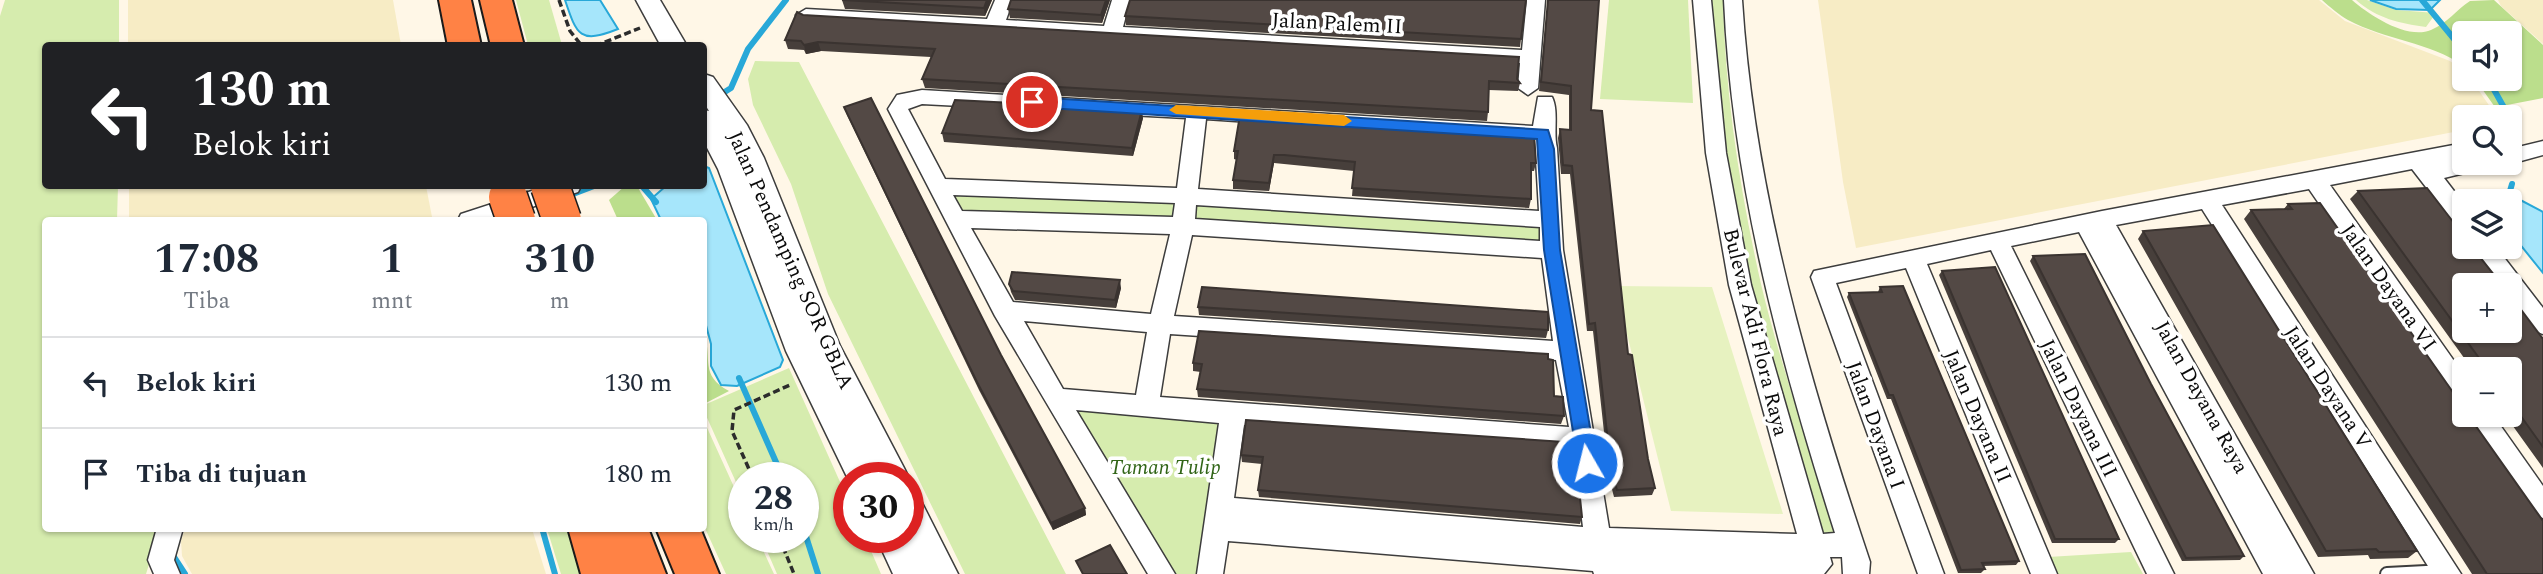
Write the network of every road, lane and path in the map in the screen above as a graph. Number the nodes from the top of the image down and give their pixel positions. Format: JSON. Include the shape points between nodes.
{"nodes":[{"id":1,"x":455,"y":0,"type":"edge"},
{"id":2,"x":496,"y":0,"type":"edge"},
{"id":3,"x":559,"y":0,"type":"edge"},
{"id":4,"x":626,"y":0,"type":"edge"},
{"id":5,"x":648,"y":0,"type":"edge"},
{"id":6,"x":1004,"y":0,"type":"edge"},
{"id":7,"x":1121,"y":0,"type":"edge"},
{"id":8,"x":1536,"y":0,"type":"edge"},
{"id":9,"x":1702,"y":0,"type":"edge"},
{"id":10,"x":1733,"y":0,"type":"edge"},
{"id":11,"x":895,"y":9,"type":"edge"},
{"id":12,"x":806,"y":15,"type":"edge"},
{"id":13,"x":995,"y":25,"type":"junction"},
{"id":14,"x":1111,"y":33,"type":"junction"},
{"id":15,"x":647,"y":36,"type":"edge"},
{"id":16,"x":465,"y":42,"type":"edge"},
{"id":17,"x":507,"y":42,"type":"edge"},
{"id":18,"x":579,"y":42,"type":"edge"},
{"id":19,"x":616,"y":42,"type":"edge"},
{"id":20,"x":672,"y":42,"type":"edge"},
{"id":21,"x":1531,"y":57,"type":"junction"},
{"id":22,"x":1528,"y":88,"type":"dead end"},
{"id":23,"x":1545,"y":102,"type":"dead end"},
{"id":24,"x":1197,"y":111,"type":"junction"},
{"id":25,"x":715,"y":114,"type":"edge"},
{"id":26,"x":1543,"y":134,"type":"junction"},
{"id":27,"x":2522,"y":142,"type":"edge"},
{"id":28,"x":2543,"y":142,"type":"edge"},
{"id":29,"x":2543,"y":148,"type":"edge"},
{"id":30,"x":2522,"y":153,"type":"edge"},
{"id":31,"x":2452,"y":161,"type":"edge"},
{"id":32,"x":2423,"y":168,"type":"junction"},
{"id":33,"x":2314,"y":179,"type":"junction"},
{"id":34,"x":937,"y":187,"type":"junction"},
{"id":35,"x":551,"y":189,"type":"edge"},
{"id":36,"x":561,"y":189,"type":"edge"},
{"id":37,"x":1187,"y":196,"type":"junction"},
{"id":38,"x":2207,"y":199,"type":"junction"},
{"id":39,"x":2452,"y":205,"type":"edge"},
{"id":40,"x":478,"y":217,"type":"edge"},
{"id":41,"x":561,"y":217,"type":"edge"},
{"id":42,"x":954,"y":219,"type":"junction"},
{"id":43,"x":1551,"y":220,"type":"junction"},
{"id":44,"x":2093,"y":221,"type":"junction"},
{"id":45,"x":1183,"y":226,"type":"junction"},
{"id":46,"x":1997,"y":241,"type":"junction"},
{"id":47,"x":1552,"y":250,"type":"junction"},
{"id":48,"x":1913,"y":258,"type":"junction"},
{"id":49,"x":2493,"y":259,"type":"edge"},
{"id":50,"x":1003,"y":310,"type":"junction"},
{"id":51,"x":1160,"y":324,"type":"junction"},
{"id":52,"x":2543,"y":325,"type":"edge"},
{"id":53,"x":1566,"y":351,"type":"junction"},
{"id":54,"x":814,"y":375,"type":"junction"},
{"id":55,"x":2452,"y":377,"type":"edge"},
{"id":56,"x":1054,"y":398,"type":"junction"},
{"id":57,"x":1146,"y":406,"type":"junction"},
{"id":58,"x":1233,"y":414,"type":"junction"},
{"id":59,"x":2487,"y":427,"type":"edge"},
{"id":60,"x":1584,"y":438,"type":"junction"},
{"id":61,"x":746,"y":462,"type":"edge"},
{"id":62,"x":856,"y":462,"type":"edge"},
{"id":63,"x":884,"y":462,"type":"edge"},
{"id":64,"x":2543,"y":507,"type":"edge"},
{"id":65,"x":1218,"y":519,"type":"junction"},
{"id":66,"x":169,"y":532,"type":"edge"},
{"id":67,"x":591,"y":532,"type":"edge"},
{"id":68,"x":628,"y":532,"type":"edge"},
{"id":69,"x":680,"y":532,"type":"edge"},
{"id":70,"x":924,"y":541,"type":"edge"},
{"id":71,"x":1851,"y":545,"type":"junction"},
{"id":72,"x":785,"y":553,"type":"edge"},
{"id":73,"x":901,"y":553,"type":"edge"},
{"id":74,"x":1602,"y":558,"type":"edge"},
{"id":75,"x":1819,"y":561,"type":"edge"},
{"id":76,"x":1699,"y":570,"type":"edge"},
{"id":77,"x":2447,"y":572,"type":"edge"},
{"id":78,"x":167,"y":574,"type":"edge"},
{"id":79,"x":603,"y":574,"type":"edge"},
{"id":80,"x":644,"y":574,"type":"edge"},
{"id":81,"x":697,"y":574,"type":"edge"},
{"id":82,"x":794,"y":574,"type":"edge"},
{"id":83,"x":911,"y":574,"type":"edge"},
{"id":84,"x":941,"y":574,"type":"edge"},
{"id":85,"x":1162,"y":574,"type":"edge"},
{"id":86,"x":1210,"y":574,"type":"edge"},
{"id":87,"x":1856,"y":574,"type":"edge"},
{"id":88,"x":1931,"y":574,"type":"edge"},
{"id":89,"x":2044,"y":574,"type":"edge"},
{"id":90,"x":2161,"y":574,"type":"edge"},
{"id":91,"x":2277,"y":574,"type":"edge"},
{"id":92,"x":2301,"y":574,"type":"edge"},
{"id":93,"x":2387,"y":574,"type":"edge"}],
"edges":[{"from":1,"to":16,"type":"highway"},
{"from":2,"to":17,"type":"highway"},
{"from":3,"to":18,"type":"path"},
{"from":4,"to":15,"type":"street"},
{"from":5,"to":20,"type":"street"},
{"from":6,"to":13,"type":"street"},
{"from":7,"to":14,"type":"street"},
{"from":8,"to":21,"type":"street"},
{"from":9,"to":75,"type":"street","name":"Bulevar Adi Flora Raya","via":[[1716,153],[1740,285]]},
{"from":10,"to":71,"type":"street","name":"Bulevar Adi Flora Raya","via":[[1748,154],[1775,288]]},
{"from":11,"to":12,"type":"street","name":"Jalan Palem II","via":[[884,20]]},
{"from":11,"to":13,"type":"street","name":"Jalan Palem II"},
{"from":13,"to":14,"type":"street","name":"Jalan Palem II"},
{"from":14,"to":21,"type":"street","name":"Jalan Palem II"},
{"from":15,"to":19,"type":"path"},
{"from":21,"to":22,"type":"street"},
{"from":23,"to":26,"type":"street"},
{"from":24,"to":26,"type":"street"},
{"from":24,"to":34,"type":"street","via":[[922,97],[904,100],[898,109]]},
{"from":24,"to":37,"type":"street"},
{"from":25,"to":54,"type":"street","name":"Jalan Pendamping SOR GBLA"},
{"from":25,"to":63,"type":"street","name":"Jalan Pendamping SOR GBLA"},
{"from":26,"to":43,"type":"street"},
{"from":27,"to":28,"type":"street"},
{"from":29,"to":30,"type":"street"},
{"from":31,"to":32,"type":"street"},
{"from":32,"to":33,"type":"street"},
{"from":32,"to":39,"type":"street"},
{"from":33,"to":38,"type":"street"},
{"from":33,"to":55,"type":"street","name":"Jalan Dayana VI"},
{"from":34,"to":37,"type":"street"},
{"from":34,"to":42,"type":"street"},
{"from":35,"to":41,"type":"highway","bridge":true},
{"from":36,"to":40,"type":"street"},
{"from":37,"to":43,"type":"street"},
{"from":37,"to":45,"type":"street"},
{"from":38,"to":44,"type":"street"},
{"from":38,"to":77,"type":"street","name":"Jalan Dayana V"},
{"from":42,"to":45,"type":"street"},
{"from":42,"to":50,"type":"street"},
{"from":43,"to":47,"type":"street"},
{"from":44,"to":46,"type":"street"},
{"from":44,"to":91,"type":"street","name":"Jalan Dayana Raya"},
{"from":44,"to":92,"type":"street","name":"Jalan Dayana Raya"},
{"from":45,"to":47,"type":"street"},
{"from":45,"to":51,"type":"street"},
{"from":46,"to":48,"type":"street"},
{"from":46,"to":90,"type":"street","name":"Jalan Dayana III"},
{"from":47,"to":53,"type":"street"},
{"from":48,"to":88,"type":"street","name":"Jalan Dayana I","via":[[1822,277]]},
{"from":48,"to":89,"type":"street","name":"Jalan Dayana II"},
{"from":49,"to":52,"type":"street"},
{"from":50,"to":51,"type":"street"},
{"from":50,"to":56,"type":"street"},
{"from":51,"to":53,"type":"street"},
{"from":51,"to":57,"type":"street"},
{"from":53,"to":60,"type":"street"},
{"from":54,"to":61,"type":"path","via":[[734,410],[732,430]]},
{"from":54,"to":62,"type":"street","name":"Jalan Pendamping SOR GBLA"},
{"from":56,"to":57,"type":"street"},
{"from":56,"to":85,"type":"street"},
{"from":57,"to":58,"type":"street"},
{"from":58,"to":60,"type":"street"},
{"from":58,"to":65,"type":"street"},
{"from":59,"to":64,"type":"street"},
{"from":60,"to":74,"type":"street"},
{"from":65,"to":74,"type":"street"},
{"from":65,"to":86,"type":"street"},
{"from":66,"to":78,"type":"street","via":[[161,560]]},
{"from":67,"to":79,"type":"highway"},
{"from":68,"to":80,"type":"highway"},
{"from":69,"to":81,"type":"highway"},
{"from":70,"to":84,"type":"street"},
{"from":71,"to":75,"type":"street"},
{"from":71,"to":87,"type":"street","name":"Bulevar Adi Flora Raya"},
{"from":72,"to":82,"type":"path"},
{"from":73,"to":83,"type":"street"},
{"from":74,"to":75,"type":"street"},
{"from":74,"to":76,"type":"street"},
{"from":75,"to":76,"type":"street"},
{"from":77,"to":93,"type":"lane"}]}
